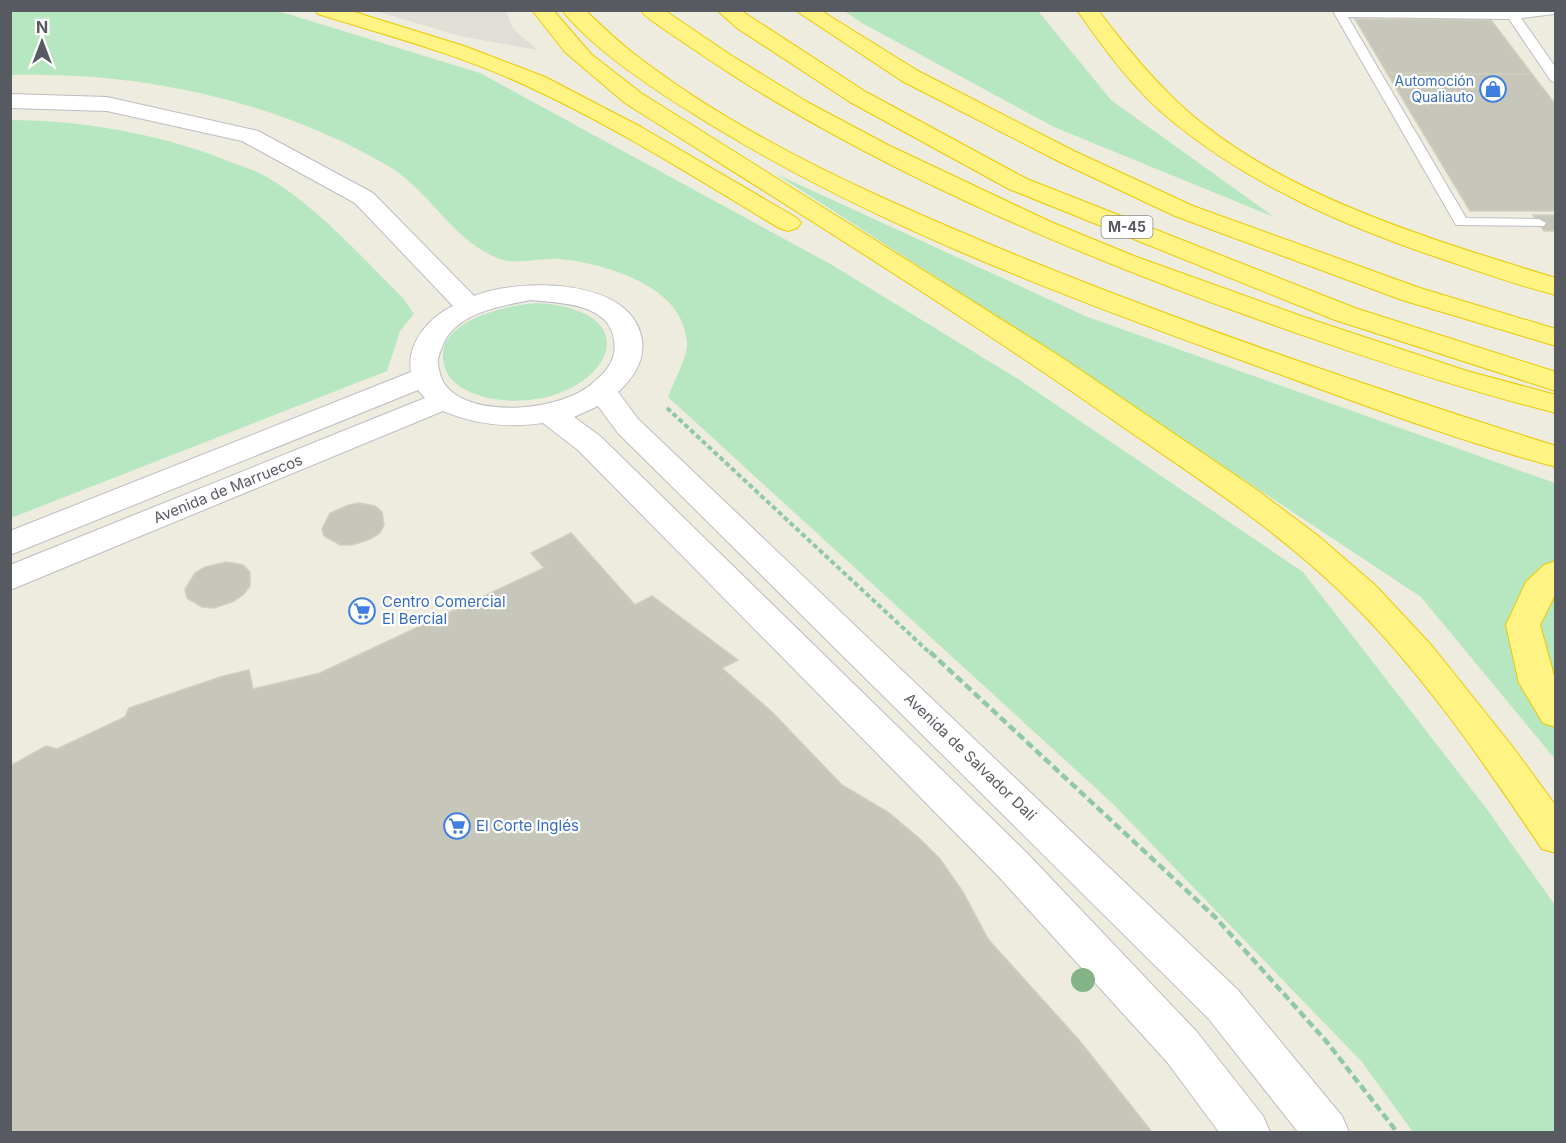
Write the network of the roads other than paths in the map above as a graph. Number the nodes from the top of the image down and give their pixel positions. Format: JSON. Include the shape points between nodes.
{"nodes":[{"id":1,"x":325,"y":10,"type":"edge"},
{"id":2,"x":542,"y":10,"type":"edge"},
{"id":3,"x":572,"y":10,"type":"edge"},
{"id":4,"x":650,"y":10,"type":"edge"},
{"id":5,"x":727,"y":10,"type":"edge"},
{"id":6,"x":805,"y":10,"type":"edge"},
{"id":7,"x":1087,"y":10,"type":"edge"},
{"id":8,"x":1554,"y":10,"type":"edge"},
{"id":9,"x":1513,"y":15,"type":"junction"},
{"id":10,"x":1556,"y":78,"type":"edge"},
{"id":11,"x":10,"y":101,"type":"edge"},
{"id":12,"x":1539,"y":223,"type":"dead end"},
{"id":13,"x":1556,"y":286,"type":"edge"},
{"id":14,"x":469,"y":307,"type":"junction"},
{"id":15,"x":1556,"y":338,"type":"edge"},
{"id":16,"x":424,"y":377,"type":"junction"},
{"id":17,"x":1556,"y":382,"type":"edge"},
{"id":18,"x":603,"y":392,"type":"junction"},
{"id":19,"x":445,"y":400,"type":"junction"},
{"id":20,"x":1556,"y":404,"type":"edge"},
{"id":21,"x":550,"y":413,"type":"junction"},
{"id":22,"x":1130,"y":420,"type":"junction"},
{"id":23,"x":1556,"y":457,"type":"edge"},
{"id":24,"x":10,"y":544,"type":"edge"},
{"id":25,"x":1556,"y":573,"type":"edge"},
{"id":26,"x":10,"y":578,"type":"edge"},
{"id":27,"x":1556,"y":713,"type":"edge"},
{"id":28,"x":1556,"y":837,"type":"edge"},
{"id":29,"x":1247,"y":1132,"type":"edge"},
{"id":30,"x":1326,"y":1132,"type":"edge"}],
"edges":[{"from":1,"to":22,"type":"highway","via":[[472,57],[584,105]]},
{"from":2,"to":22,"type":"highway","via":[[587,62],[633,98],[1051,363]]},
{"from":3,"to":23,"type":"highway","via":[[632,63],[701,111],[802,169],[934,231],[1146,317]]},
{"from":4,"to":20,"type":"highway","via":[[728,64],[831,127],[1036,225],[1266,314],[1465,380]]},
{"from":5,"to":17,"type":"highway","number":"M-45","via":[[858,97],[1018,183],[1345,314]]},
{"from":6,"to":15,"type":"highway","number":"M-45","via":[[910,76],[1184,211],[1411,294]]},
{"from":7,"to":13,"type":"highway","via":[[1119,56],[1154,94],[1234,159],[1292,191],[1360,221]]},
{"from":8,"to":9,"type":"lane"},
{"from":9,"to":10,"type":"lane"},
{"from":9,"to":12,"type":"lane","via":[[1340,13],[1461,222]]},
{"from":11,"to":14,"type":"street","via":[[107,104],[250,136],[364,198]]},
{"from":14,"to":16,"type":"street","via":[[451,316],[431,335],[421,356]]},
{"from":14,"to":18,"type":"street","via":[[505,295],[544,292],[580,297],[609,310],[627,330],[631,353],[625,369]]},
{"from":16,"to":19,"type":"street"},
{"from":16,"to":24,"type":"street","name":"Avenida de Marruecos"},
{"from":18,"to":21,"type":"street","via":[[574,407]]},
{"from":18,"to":30,"type":"street","name":"Avenida de Salvador Dalí","via":[[628,426],[1223,1004]]},
{"from":19,"to":21,"type":"street","via":[[492,416]]},
{"from":19,"to":26,"type":"street","name":"Avenida de Marruecos"},
{"from":21,"to":29,"type":"street","via":[[589,443],[1013,866],[1182,1047]]},
{"from":22,"to":28,"type":"highway","via":[[1268,513],[1363,594],[1447,689]]},
{"from":25,"to":27,"type":"highway","via":[[1538,590],[1523,625],[1537,683]]}]}
